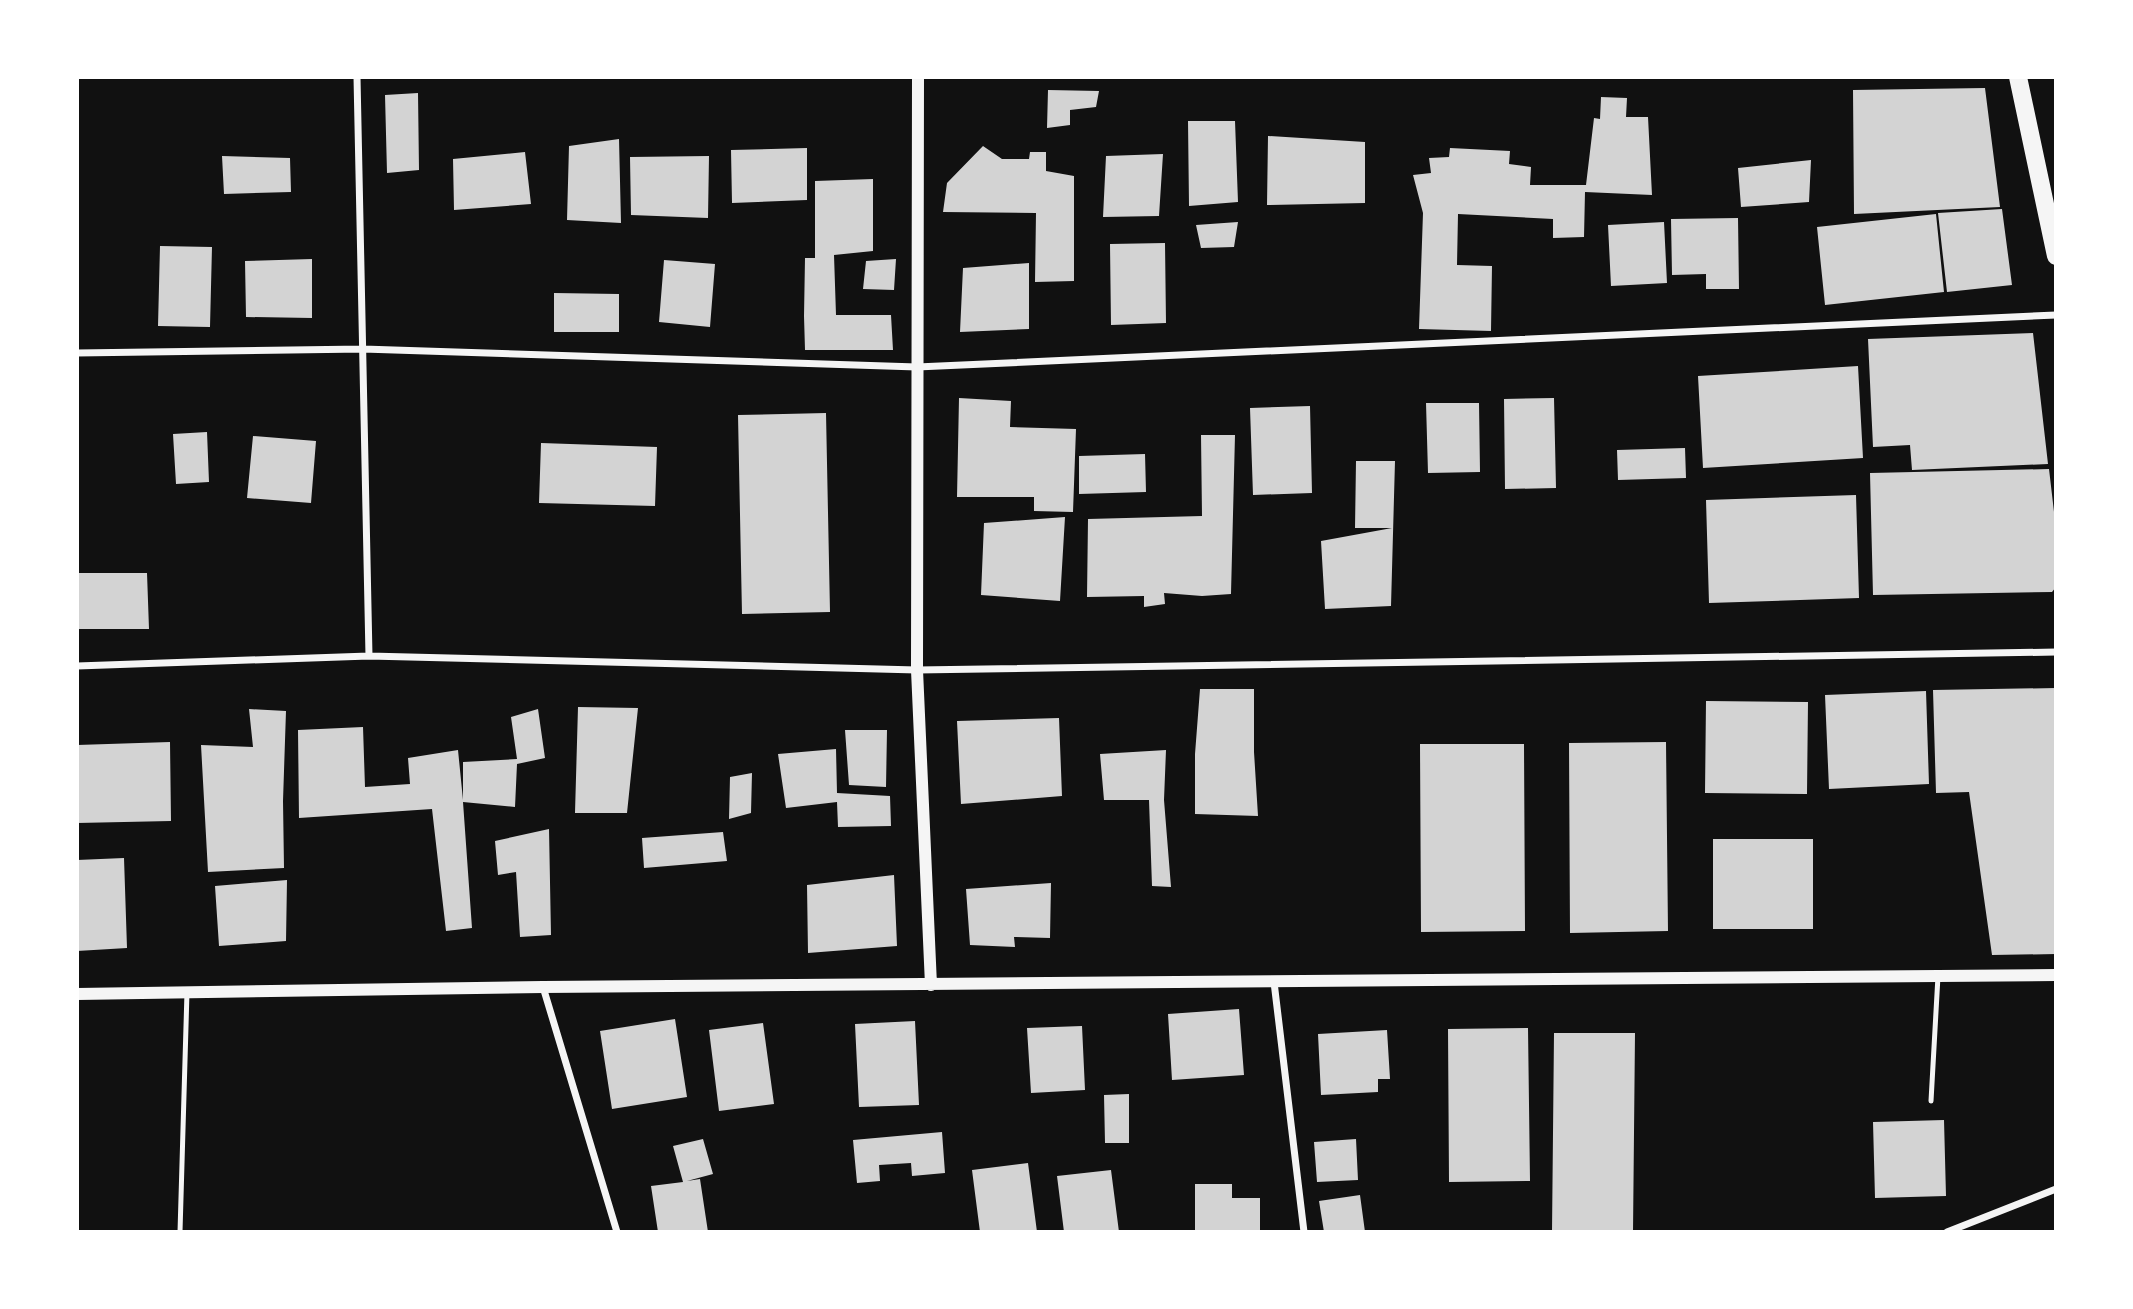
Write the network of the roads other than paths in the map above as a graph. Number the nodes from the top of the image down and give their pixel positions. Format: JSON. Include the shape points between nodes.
{"nodes":[{"id":1,"x":357,"y":77,"type":"edge"},
{"id":2,"x":918,"y":77,"type":"edge"},
{"id":3,"x":2018,"y":77,"type":"edge"},
{"id":4,"x":2056,"y":257,"type":"edge"},
{"id":5,"x":2056,"y":315,"type":"edge"},
{"id":6,"x":363,"y":349,"type":"junction"},
{"id":7,"x":77,"y":353,"type":"edge"},
{"id":8,"x":918,"y":367,"type":"junction"},
{"id":9,"x":2056,"y":652,"type":"edge"},
{"id":10,"x":369,"y":656,"type":"junction"},
{"id":11,"x":77,"y":666,"type":"edge"},
{"id":12,"x":917,"y":670,"type":"junction"},
{"id":13,"x":2056,"y":975,"type":"edge"},
{"id":14,"x":1938,"y":976,"type":"junction"},
{"id":15,"x":1274,"y":982,"type":"junction"},
{"id":16,"x":931,"y":985,"type":"junction"},
{"id":17,"x":543,"y":987,"type":"junction"},
{"id":18,"x":187,"y":992,"type":"junction"},
{"id":19,"x":77,"y":994,"type":"edge"},
{"id":20,"x":1931,"y":1101,"type":"dead end"},
{"id":21,"x":2056,"y":1189,"type":"edge"},
{"id":22,"x":180,"y":1232,"type":"edge"},
{"id":23,"x":617,"y":1232,"type":"edge"},
{"id":24,"x":1304,"y":1232,"type":"edge"},
{"id":25,"x":1947,"y":1232,"type":"edge"}],
"edges":[{"from":1,"to":6,"type":"street"},
{"from":2,"to":8,"type":"street"},
{"from":3,"to":4,"type":"main road"},
{"from":5,"to":8,"type":"street"},
{"from":6,"to":7,"type":"street"},
{"from":6,"to":8,"type":"street"},
{"from":6,"to":10,"type":"street"},
{"from":8,"to":12,"type":"street"},
{"from":9,"to":12,"type":"street"},
{"from":10,"to":11,"type":"street"},
{"from":10,"to":12,"type":"street"},
{"from":12,"to":16,"type":"street"},
{"from":13,"to":14,"type":"street"},
{"from":14,"to":15,"type":"street"},
{"from":14,"to":20,"type":"lane"},
{"from":15,"to":16,"type":"street"},
{"from":15,"to":24,"type":"street"},
{"from":16,"to":17,"type":"street"},
{"from":17,"to":18,"type":"street"},
{"from":17,"to":23,"type":"street"},
{"from":18,"to":19,"type":"street"},
{"from":18,"to":22,"type":"lane"},
{"from":21,"to":25,"type":"street"}]}
